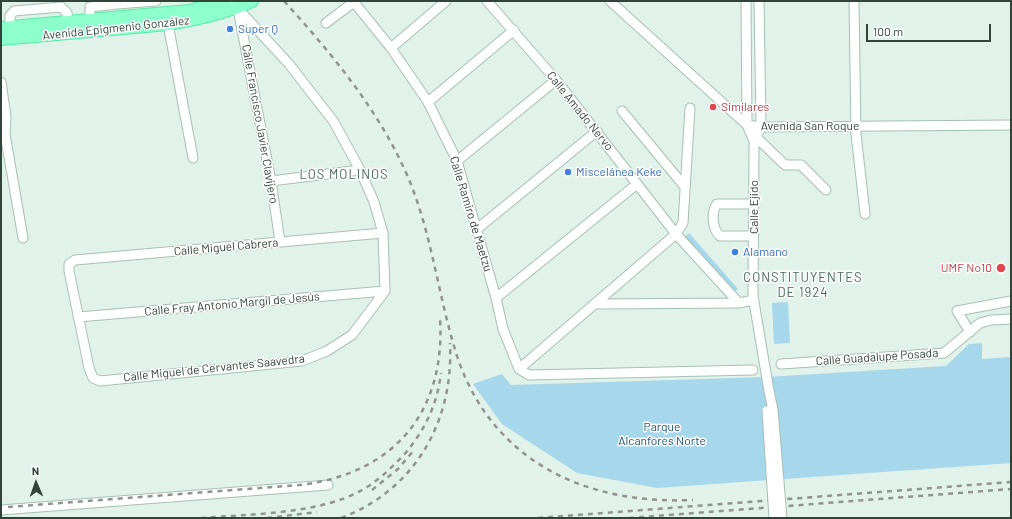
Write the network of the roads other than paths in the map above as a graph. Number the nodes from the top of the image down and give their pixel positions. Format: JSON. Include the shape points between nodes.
{"nodes":[{"id":1,"x":156,"y":1,"type":"edge"},
{"id":2,"x":225,"y":1,"type":"edge"},
{"id":3,"x":252,"y":1,"type":"edge"},
{"id":4,"x":446,"y":1,"type":"edge"},
{"id":5,"x":487,"y":1,"type":"edge"},
{"id":6,"x":610,"y":1,"type":"edge"},
{"id":7,"x":746,"y":1,"type":"edge"},
{"id":8,"x":759,"y":1,"type":"edge"},
{"id":9,"x":854,"y":1,"type":"edge"},
{"id":10,"x":117,"y":2,"type":"edge"},
{"id":11,"x":353,"y":2,"type":"edge"},
{"id":12,"x":234,"y":4,"type":"edge"},
{"id":13,"x":90,"y":20,"type":"junction"},
{"id":14,"x":326,"y":23,"type":"dead end"},
{"id":15,"x":168,"y":24,"type":"junction"},
{"id":16,"x":6,"y":27,"type":"edge"},
{"id":17,"x":514,"y":30,"type":"junction"},
{"id":18,"x":1,"y":39,"type":"edge"},
{"id":19,"x":391,"y":48,"type":"junction"},
{"id":20,"x":556,"y":80,"type":"junction"},
{"id":21,"x":1,"y":82,"type":"edge"},
{"id":22,"x":428,"y":102,"type":"junction"},
{"id":23,"x":690,"y":108,"type":"dead end"},
{"id":24,"x":622,"y":111,"type":"dead end"},
{"id":25,"x":747,"y":125,"type":"junction"},
{"id":26,"x":1011,"y":125,"type":"edge"},
{"id":27,"x":761,"y":127,"type":"junction"},
{"id":28,"x":856,"y":127,"type":"junction"},
{"id":29,"x":597,"y":131,"type":"junction"},
{"id":30,"x":755,"y":139,"type":"junction"},
{"id":31,"x":192,"y":158,"type":"dead end"},
{"id":32,"x":457,"y":161,"type":"junction"},
{"id":33,"x":360,"y":170,"type":"junction"},
{"id":34,"x":271,"y":181,"type":"junction"},
{"id":35,"x":637,"y":184,"type":"junction"},
{"id":36,"x":685,"y":187,"type":"junction"},
{"id":37,"x":826,"y":190,"type":"dead end"},
{"id":38,"x":754,"y":204,"type":"junction"},
{"id":39,"x":864,"y":214,"type":"dead end"},
{"id":40,"x":477,"y":229,"type":"junction"},
{"id":41,"x":383,"y":233,"type":"junction"},
{"id":42,"x":676,"y":234,"type":"junction"},
{"id":43,"x":753,"y":236,"type":"junction"},
{"id":44,"x":23,"y":238,"type":"dead end"},
{"id":45,"x":280,"y":242,"type":"junction"},
{"id":46,"x":385,"y":290,"type":"junction"},
{"id":47,"x":496,"y":298,"type":"junction"},
{"id":48,"x":754,"y":300,"type":"junction"},
{"id":49,"x":1011,"y":301,"type":"edge"},
{"id":50,"x":739,"y":303,"type":"junction"},
{"id":51,"x":594,"y":304,"type":"junction"},
{"id":52,"x":78,"y":317,"type":"junction"},
{"id":53,"x":1011,"y":319,"type":"edge"},
{"id":54,"x":970,"y":332,"type":"junction"},
{"id":55,"x":781,"y":364,"type":"dead end"},
{"id":56,"x":520,"y":370,"type":"junction"},
{"id":57,"x":753,"y":370,"type":"dead end"},
{"id":58,"x":769,"y":392,"type":"junction"},
{"id":59,"x":328,"y":485,"type":"dead end"},
{"id":60,"x":1,"y":510,"type":"edge"},
{"id":61,"x":774,"y":518,"type":"edge"},
{"id":62,"x":782,"y":518,"type":"edge"}],
"edges":[{"from":1,"to":10,"type":"street"},
{"from":2,"to":13,"type":"main road","name":"Avenida Epigmenio González","via":[[189,11]]},
{"from":3,"to":12,"type":"main road","name":"Avenida Epigmenio González"},
{"from":4,"to":19,"type":"street"},
{"from":5,"to":17,"type":"street","name":"Calle Amado Nervo"},
{"from":6,"to":25,"type":"street","name":"Avenida San Roque"},
{"from":7,"to":25,"type":"street","name":"Calle Ejido"},
{"from":8,"to":27,"type":"street","name":"Calle Ejido"},
{"from":9,"to":28,"type":"street"},
{"from":10,"to":13,"type":"street","via":[[90,7]]},
{"from":11,"to":14,"type":"street"},
{"from":11,"to":19,"type":"street","name":"Calle Ramiro de Maetzu"},
{"from":12,"to":15,"type":"main road","name":"Avenida Epigmenio González","via":[[193,20]]},
{"from":12,"to":33,"type":"street","via":[[289,64],[334,122]]},
{"from":12,"to":34,"type":"street","name":"Calle Francisco Javier Clavijero"},
{"from":13,"to":16,"type":"main road","name":"Avenida Epigmenio González"},
{"from":15,"to":18,"type":"main road","name":"Avenida Epigmenio González"},
{"from":15,"to":31,"type":"street"},
{"from":17,"to":20,"type":"street","name":"Calle Amado Nervo"},
{"from":17,"to":22,"type":"street"},
{"from":19,"to":22,"type":"street","name":"Calle Ramiro de Maetzu"},
{"from":20,"to":29,"type":"street","name":"Calle Amado Nervo"},
{"from":20,"to":32,"type":"street"},
{"from":21,"to":44,"type":"street","via":[[6,117],[5,134]]},
{"from":22,"to":32,"type":"street","name":"Calle Ramiro de Maetzu"},
{"from":23,"to":36,"type":"street"},
{"from":24,"to":36,"type":"street"},
{"from":25,"to":27,"type":"street","name":"Avenida San Roque"},
{"from":25,"to":30,"type":"street","name":"Calle Ejido"},
{"from":26,"to":28,"type":"street","name":"Avenida San Roque"},
{"from":27,"to":28,"type":"street","name":"Avenida San Roque"},
{"from":27,"to":30,"type":"street","name":"Calle Ejido"},
{"from":28,"to":39,"type":"street"},
{"from":29,"to":35,"type":"street","name":"Calle Amado Nervo"},
{"from":29,"to":40,"type":"street"},
{"from":30,"to":37,"type":"street","via":[[785,164],[801,165]]},
{"from":30,"to":38,"type":"street","name":"Calle Ejido"},
{"from":32,"to":40,"type":"street","name":"Calle Ramiro de Maetzu"},
{"from":33,"to":34,"type":"street"},
{"from":33,"to":41,"type":"street","via":[[374,202]]},
{"from":34,"to":45,"type":"street","name":"Calle Francisco Javier Clavijero"},
{"from":35,"to":42,"type":"street","name":"Calle Amado Nervo"},
{"from":35,"to":47,"type":"street"},
{"from":36,"to":42,"type":"street","via":[[683,223]]},
{"from":38,"to":43,"type":"street","name":"Calle Ejido"},
{"from":38,"to":43,"type":"street","via":[[717,204],[714,209],[715,232],[720,236]]},
{"from":40,"to":47,"type":"street","name":"Calle Ramiro de Maetzu"},
{"from":41,"to":45,"type":"street","name":"Calle Miguel Cabrera"},
{"from":41,"to":46,"type":"street"},
{"from":42,"to":50,"type":"street","name":"Calle Amado Nervo"},
{"from":42,"to":51,"type":"street"},
{"from":43,"to":48,"type":"street","name":"Calle Ejido"},
{"from":45,"to":52,"type":"street","name":"Calle Miguel Cabrera","via":[[76,260],[69,264]]},
{"from":46,"to":52,"type":"street","name":"Calle Fray Antonio Margil de Jesús"},
{"from":46,"to":52,"type":"street","name":"Calle Miguel de Cervantes Saavedra","via":[[352,335],[327,351],[302,361],[100,380],[93,378],[89,368]]},
{"from":47,"to":56,"type":"street","name":"Calle Ramiro de Maetzu","via":[[503,329]]},
{"from":48,"to":50,"type":"street"},
{"from":48,"to":58,"type":"street","name":"Calle Ejido"},
{"from":49,"to":54,"type":"street","via":[[957,311]]},
{"from":50,"to":51,"type":"street"},
{"from":51,"to":56,"type":"street"},
{"from":53,"to":54,"type":"street","name":"Calle Guadalupe Posada","via":[[980,323]]},
{"from":54,"to":55,"type":"street","name":"Calle Guadalupe Posada","via":[[944,353]]},
{"from":56,"to":57,"type":"street","via":[[528,375]]},
{"from":58,"to":61,"type":"street","name":"Calle Ejido","bridge":true,"via":[[767,411]]},
{"from":58,"to":62,"type":"street","name":"Calle Ejido","bridge":true,"via":[[773,410]]},
{"from":59,"to":60,"type":"street"}]}
